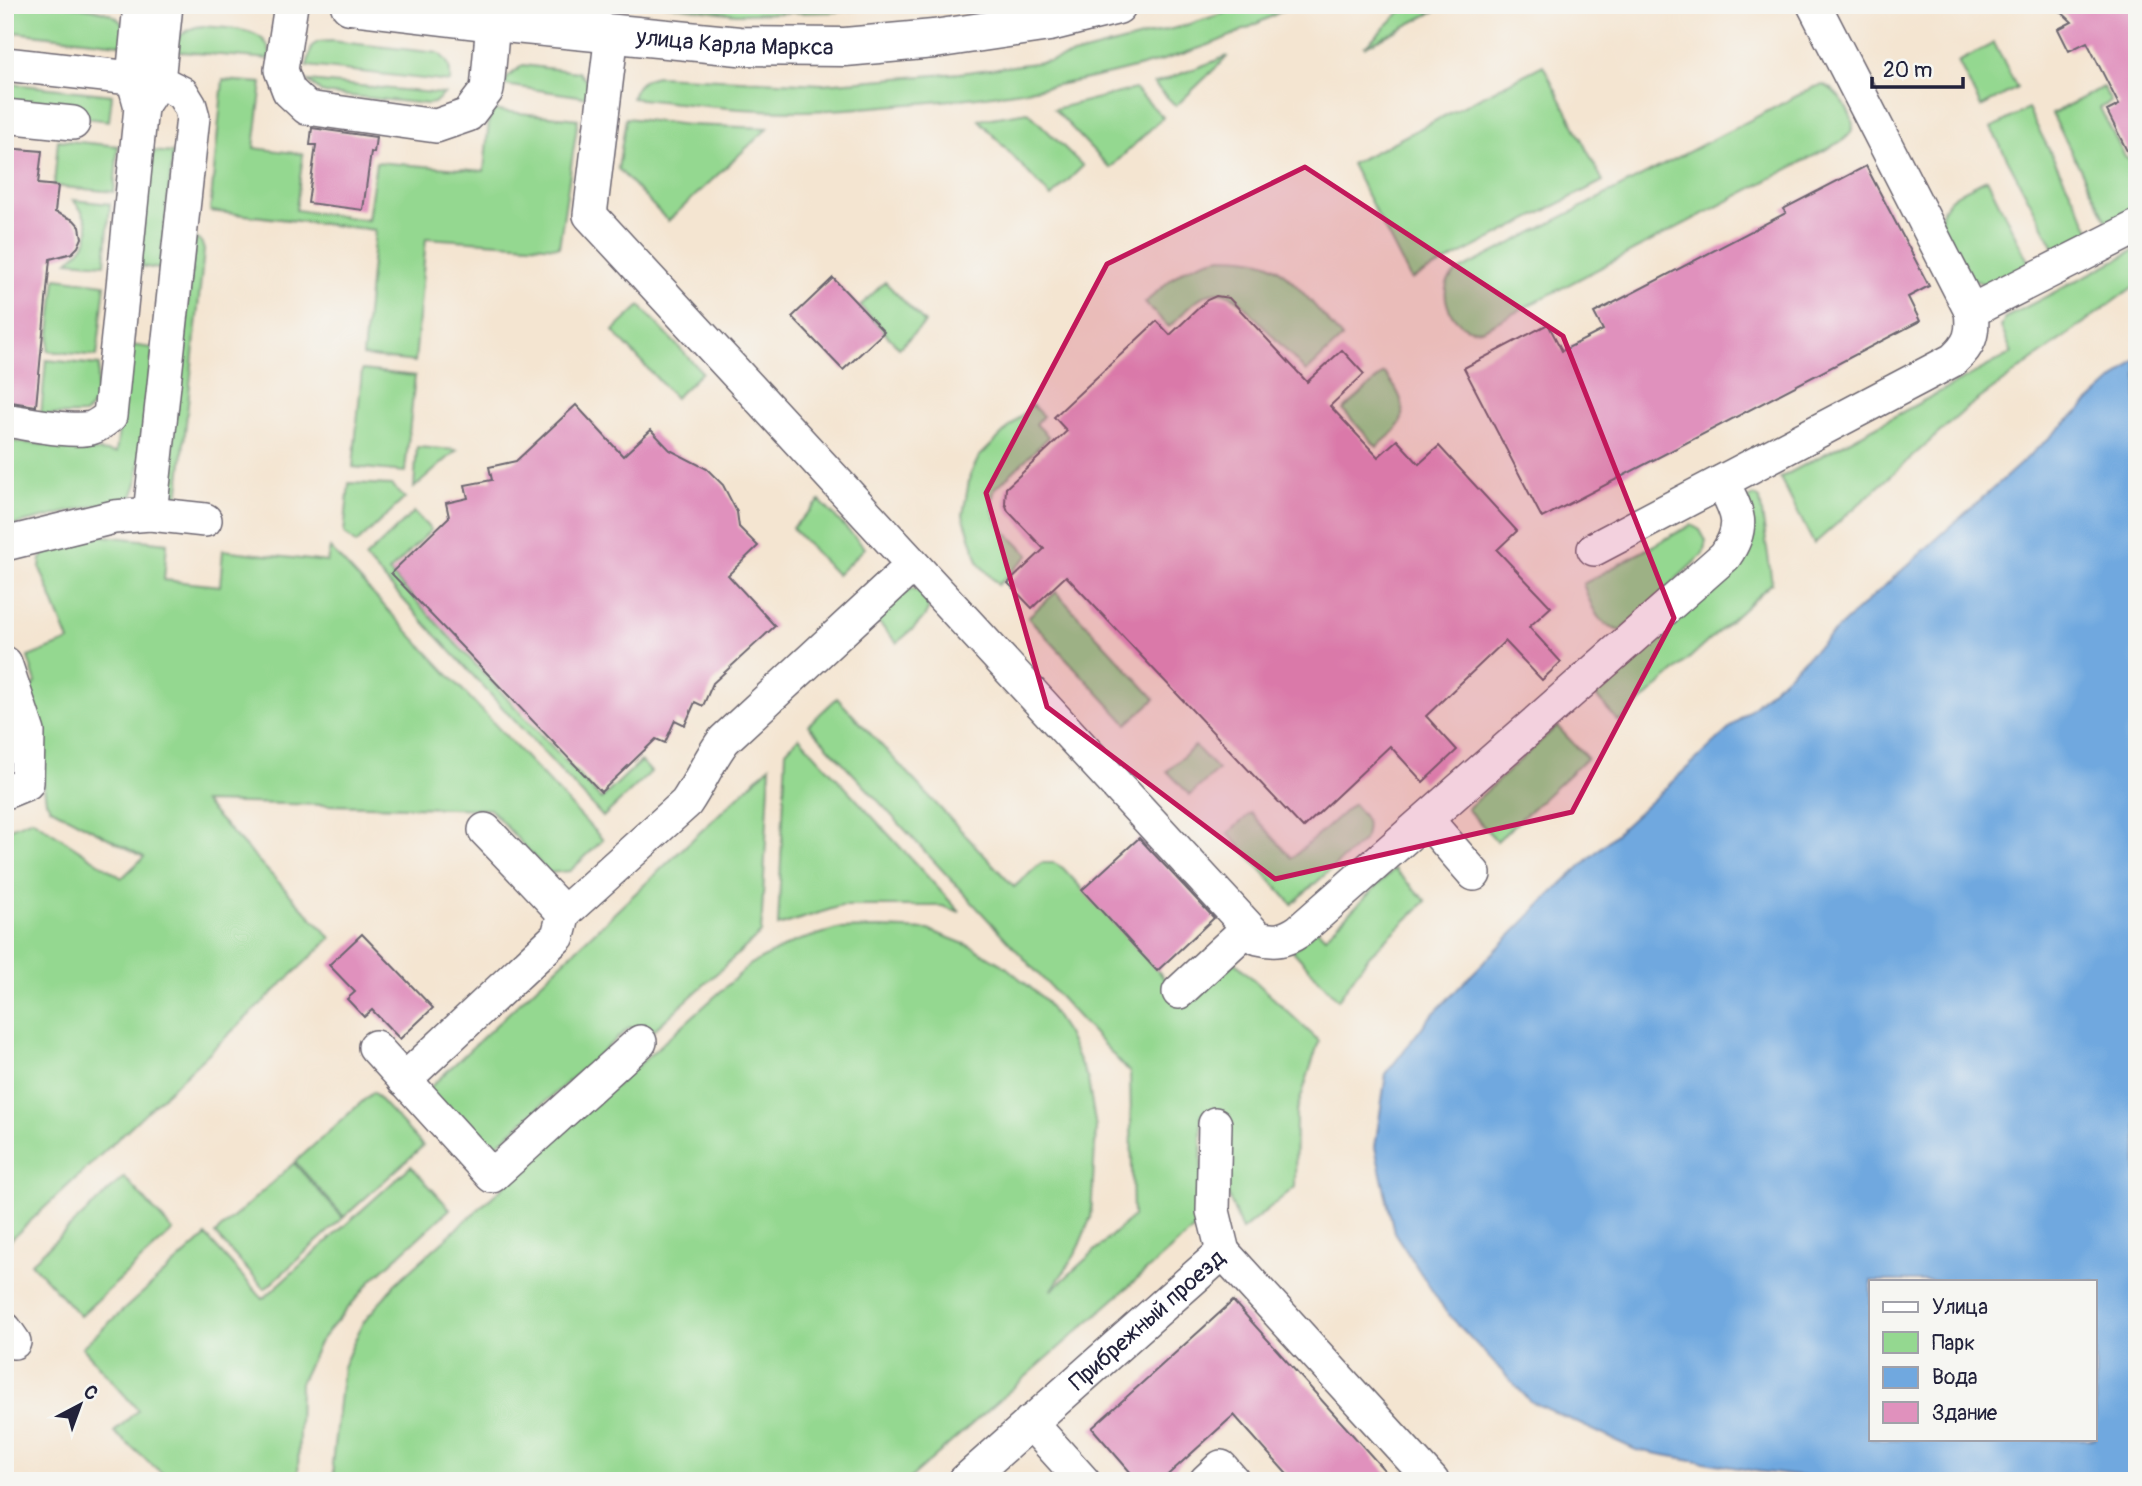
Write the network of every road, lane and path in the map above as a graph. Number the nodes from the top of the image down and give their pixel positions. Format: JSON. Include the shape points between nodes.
{"nodes":[{"id":1,"x":140,"y":5,"type":"edge"},
{"id":2,"x":166,"y":5,"type":"edge"},
{"id":3,"x":291,"y":5,"type":"edge"},
{"id":4,"x":350,"y":5,"type":"edge"},
{"id":5,"x":1117,"y":5,"type":"edge"},
{"id":6,"x":1814,"y":5,"type":"edge"},
{"id":7,"x":418,"y":9,"type":"edge"},
{"id":8,"x":493,"y":22,"type":"junction"},
{"id":9,"x":612,"y":33,"type":"junction"},
{"id":10,"x":5,"y":64,"type":"edge"},
{"id":11,"x":144,"y":89,"type":"junction"},
{"id":12,"x":5,"y":116,"type":"edge"},
{"id":13,"x":73,"y":123,"type":"dead end"},
{"id":14,"x":2137,"y":226,"type":"edge"},
{"id":15,"x":1971,"y":311,"type":"junction"},
{"id":16,"x":5,"y":420,"type":"edge"},
{"id":17,"x":1722,"y":482,"type":"junction"},
{"id":18,"x":150,"y":514,"type":"junction"},
{"id":19,"x":205,"y":520,"type":"dead end"},
{"id":20,"x":5,"y":544,"type":"edge"},
{"id":21,"x":1594,"y":550,"type":"dead end"},
{"id":22,"x":913,"y":565,"type":"junction"},
{"id":23,"x":5,"y":663,"type":"edge"},
{"id":24,"x":5,"y":792,"type":"edge"},
{"id":25,"x":1427,"y":820,"type":"junction"},
{"id":26,"x":485,"y":830,"type":"dead end"},
{"id":27,"x":1474,"y":874,"type":"dead end"},
{"id":28,"x":564,"y":913,"type":"junction"},
{"id":29,"x":1248,"y":928,"type":"junction"},
{"id":30,"x":1179,"y":992,"type":"dead end"},
{"id":31,"x":640,"y":1042,"type":"dead end"},
{"id":32,"x":375,"y":1047,"type":"dead end"},
{"id":33,"x":404,"y":1080,"type":"junction"},
{"id":34,"x":1215,"y":1124,"type":"dead end"},
{"id":35,"x":1223,"y":1252,"type":"junction"},
{"id":36,"x":1030,"y":1422,"type":"junction"},
{"id":37,"x":965,"y":1481,"type":"edge"},
{"id":38,"x":1083,"y":1481,"type":"edge"},
{"id":39,"x":1206,"y":1481,"type":"edge"},
{"id":40,"x":1233,"y":1481,"type":"edge"},
{"id":41,"x":1432,"y":1481,"type":"edge"}],
"edges":[{"from":1,"to":11,"type":"street"},
{"from":2,"to":11,"type":"street"},
{"from":3,"to":8,"type":"street","via":[[281,70],[289,91],[307,108],[436,126],[468,115],[487,90]]},
{"from":4,"to":7,"type":"main road","name":"улица Карла Маркса"},
{"from":5,"to":9,"type":"main road","name":"улица Карла Маркса","via":[[1049,22],[845,47],[738,46]]},
{"from":6,"to":15,"type":"street"},
{"from":7,"to":8,"type":"main road","name":"улица Карла Маркса"},
{"from":8,"to":9,"type":"main road","name":"улица Карла Маркса"},
{"from":9,"to":22,"type":"street","via":[[590,215]]},
{"from":10,"to":11,"type":"street"},
{"from":11,"to":16,"type":"street","via":[[110,416],[100,424],[76,429]]},
{"from":11,"to":18,"type":"street","via":[[182,93],[193,117]]},
{"from":12,"to":13,"type":"street"},
{"from":14,"to":15,"type":"street"},
{"from":15,"to":17,"type":"street","via":[[1973,328],[1965,349],[1953,359]]},
{"from":17,"to":21,"type":"street"},
{"from":17,"to":25,"type":"street","via":[[1739,522],[1725,556]]},
{"from":18,"to":19,"type":"street"},
{"from":18,"to":20,"type":"street","via":[[114,517]]},
{"from":22,"to":28,"type":"street","via":[[724,740],[685,803]]},
{"from":22,"to":29,"type":"street"},
{"from":23,"to":24,"type":"street","via":[[28,732],[27,783]]},
{"from":25,"to":27,"type":"street"},
{"from":25,"to":29,"type":"street","via":[[1286,940],[1258,938]]},
{"from":26,"to":28,"type":"street"},
{"from":28,"to":33,"type":"street","via":[[558,936]]},
{"from":29,"to":30,"type":"street"},
{"from":31,"to":33,"type":"street","via":[[492,1176]]},
{"from":32,"to":33,"type":"street"},
{"from":34,"to":35,"type":"street","via":[[1213,1211]]},
{"from":35,"to":36,"type":"street","name":"Прибрежный проезд"},
{"from":35,"to":41,"type":"street","name":"Прибрежный проезд"},
{"from":36,"to":37,"type":"street","name":"Прибрежный проезд"},
{"from":36,"to":38,"type":"street"},
{"from":39,"to":40,"type":"street","via":[[1221,1467]]}]}
